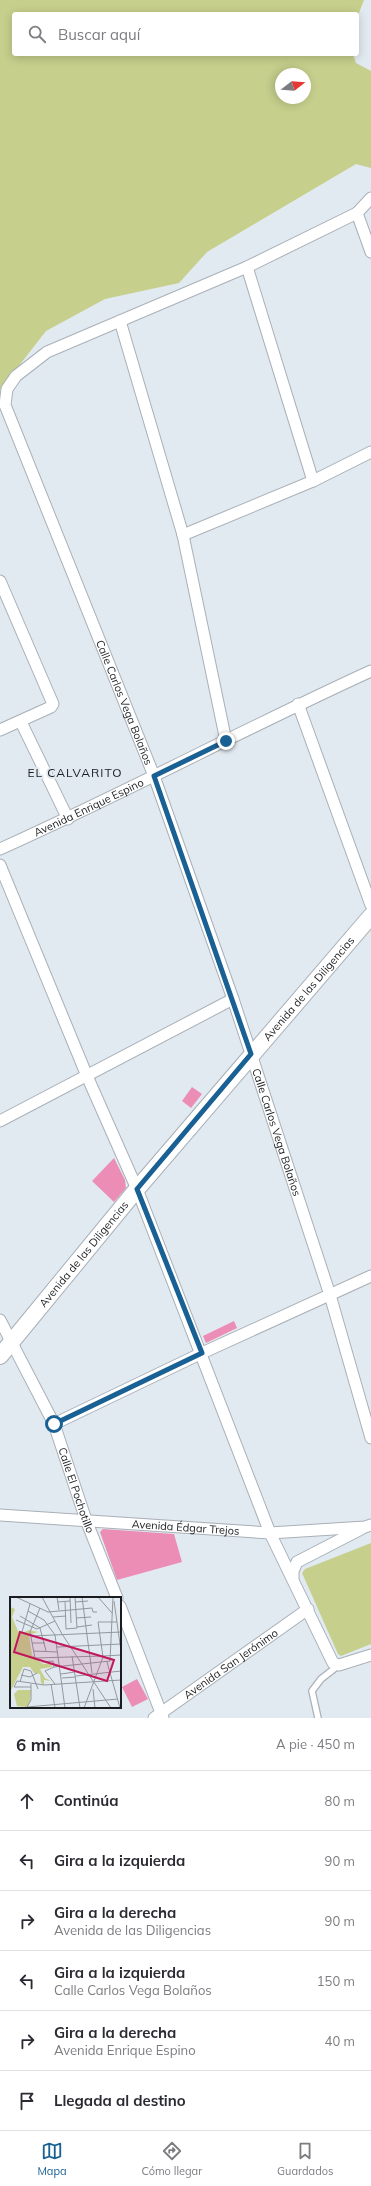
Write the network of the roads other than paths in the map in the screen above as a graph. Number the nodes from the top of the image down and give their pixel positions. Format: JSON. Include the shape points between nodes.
{"nodes":[{"id":1,"x":371,"y":198,"type":"edge"},
{"id":2,"x":357,"y":213,"type":"junction"},
{"id":3,"x":371,"y":252,"type":"edge"},
{"id":4,"x":246,"y":267,"type":"junction"},
{"id":5,"x":120,"y":321,"type":"junction"},
{"id":6,"x":371,"y":452,"type":"edge"},
{"id":7,"x":313,"y":481,"type":"junction"},
{"id":8,"x":183,"y":535,"type":"junction"},
{"id":9,"x":0,"y":581,"type":"edge"},
{"id":10,"x":371,"y":670,"type":"edge"},
{"id":11,"x":298,"y":704,"type":"junction"},
{"id":12,"x":21,"y":722,"type":"junction"},
{"id":13,"x":0,"y":730,"type":"edge"},
{"id":14,"x":226,"y":741,"type":"junction"},
{"id":15,"x":154,"y":776,"type":"junction"},
{"id":16,"x":68,"y":819,"type":"junction"},
{"id":17,"x":0,"y":849,"type":"edge"},
{"id":18,"x":0,"y":865,"type":"edge"},
{"id":19,"x":371,"y":905,"type":"edge"},
{"id":20,"x":371,"y":916,"type":"edge"},
{"id":21,"x":233,"y":999,"type":"junction"},
{"id":22,"x":251,"y":1054,"type":"junction"},
{"id":23,"x":87,"y":1076,"type":"junction"},
{"id":24,"x":0,"y":1121,"type":"edge"},
{"id":25,"x":137,"y":1189,"type":"junction"},
{"id":26,"x":371,"y":1276,"type":"edge"},
{"id":27,"x":330,"y":1295,"type":"junction"},
{"id":28,"x":0,"y":1320,"type":"edge"},
{"id":29,"x":11,"y":1341,"type":"junction"},
{"id":30,"x":202,"y":1353,"type":"junction"},
{"id":31,"x":0,"y":1356,"type":"edge"},
{"id":32,"x":54,"y":1424,"type":"junction"},
{"id":33,"x":371,"y":1438,"type":"edge"},
{"id":34,"x":0,"y":1515,"type":"edge"},
{"id":35,"x":86,"y":1520,"type":"junction"},
{"id":36,"x":368,"y":1526,"type":"edge"},
{"id":37,"x":270,"y":1532,"type":"junction"},
{"id":38,"x":278,"y":1549,"type":"junction"},
{"id":39,"x":302,"y":1559,"type":"junction"},
{"id":40,"x":294,"y":1579,"type":"junction"},
{"id":41,"x":117,"y":1597,"type":"edge"},
{"id":42,"x":121,"y":1609,"type":"edge"},
{"id":43,"x":308,"y":1609,"type":"junction"},
{"id":44,"x":371,"y":1655,"type":"edge"},
{"id":45,"x":339,"y":1665,"type":"junction"},
{"id":46,"x":160,"y":1716,"type":"edge"},
{"id":47,"x":318,"y":1718,"type":"edge"}],
"edges":[{"from":1,"to":2,"type":"street"},
{"from":2,"to":3,"type":"street"},
{"from":2,"to":4,"type":"street"},
{"from":4,"to":5,"type":"street"},
{"from":4,"to":7,"type":"street"},
{"from":5,"to":8,"type":"street"},
{"from":5,"to":15,"type":"street","name":"Calle Carlos Vega Bolaños","via":[[47,352],[29,364],[7,389],[5,405]]},
{"from":6,"to":7,"type":"street"},
{"from":7,"to":8,"type":"street"},
{"from":8,"to":14,"type":"street"},
{"from":9,"to":12,"type":"street","via":[[53,704]]},
{"from":10,"to":11,"type":"street","name":"Avenida Enrique Espino"},
{"from":11,"to":14,"type":"street","name":"Avenida Enrique Espino"},
{"from":11,"to":19,"type":"street"},
{"from":12,"to":13,"type":"street"},
{"from":12,"to":16,"type":"street"},
{"from":14,"to":15,"type":"street","name":"Avenida Enrique Espino"},
{"from":15,"to":16,"type":"street","name":"Avenida Enrique Espino"},
{"from":15,"to":21,"type":"street","name":"Calle Carlos Vega Bolaños"},
{"from":16,"to":17,"type":"street","name":"Avenida Enrique Espino"},
{"from":18,"to":23,"type":"street"},
{"from":20,"to":22,"type":"street","name":"Avenida de las Diligencias"},
{"from":21,"to":22,"type":"street","name":"Calle Carlos Vega Bolaños"},
{"from":21,"to":23,"type":"street"},
{"from":22,"to":25,"type":"street","name":"Avenida de las Diligencias"},
{"from":22,"to":27,"type":"street","name":"Calle Carlos Vega Bolaños"},
{"from":23,"to":24,"type":"street"},
{"from":23,"to":25,"type":"street"},
{"from":25,"to":29,"type":"street","name":"Avenida de las Diligencias"},
{"from":25,"to":30,"type":"street"},
{"from":26,"to":27,"type":"street"},
{"from":27,"to":30,"type":"street"},
{"from":27,"to":33,"type":"street","name":"Calle Carlos Vega Bolaños"},
{"from":28,"to":29,"type":"street","name":"Calle El Pochotillo"},
{"from":29,"to":31,"type":"street","name":"Avenida de las Diligencias"},
{"from":29,"to":32,"type":"street","name":"Calle El Pochotillo"},
{"from":30,"to":32,"type":"street"},
{"from":30,"to":37,"type":"street"},
{"from":32,"to":35,"type":"street","name":"Calle El Pochotillo"},
{"from":34,"to":35,"type":"street","name":"Avenida Édgar Trejos"},
{"from":35,"to":37,"type":"street","name":"Avenida Édgar Trejos"},
{"from":35,"to":41,"type":"street","name":"Calle El Pochotillo"},
{"from":36,"to":37,"type":"street","name":"Avenida Édgar Trejos"},
{"from":36,"to":39,"type":"street"},
{"from":37,"to":38,"type":"street"},
{"from":38,"to":39,"type":"street","via":[[292,1559]]},
{"from":38,"to":40,"type":"street"},
{"from":39,"to":40,"type":"street","via":[[295,1565]]},
{"from":40,"to":43,"type":"street"},
{"from":42,"to":46,"type":"street"},
{"from":43,"to":45,"type":"street","via":[[332,1662]]},
{"from":43,"to":46,"type":"street","name":"Avenida San Jerónimo"},
{"from":44,"to":45,"type":"street"},
{"from":45,"to":47,"type":"lane","via":[[312,1691]]}]}
